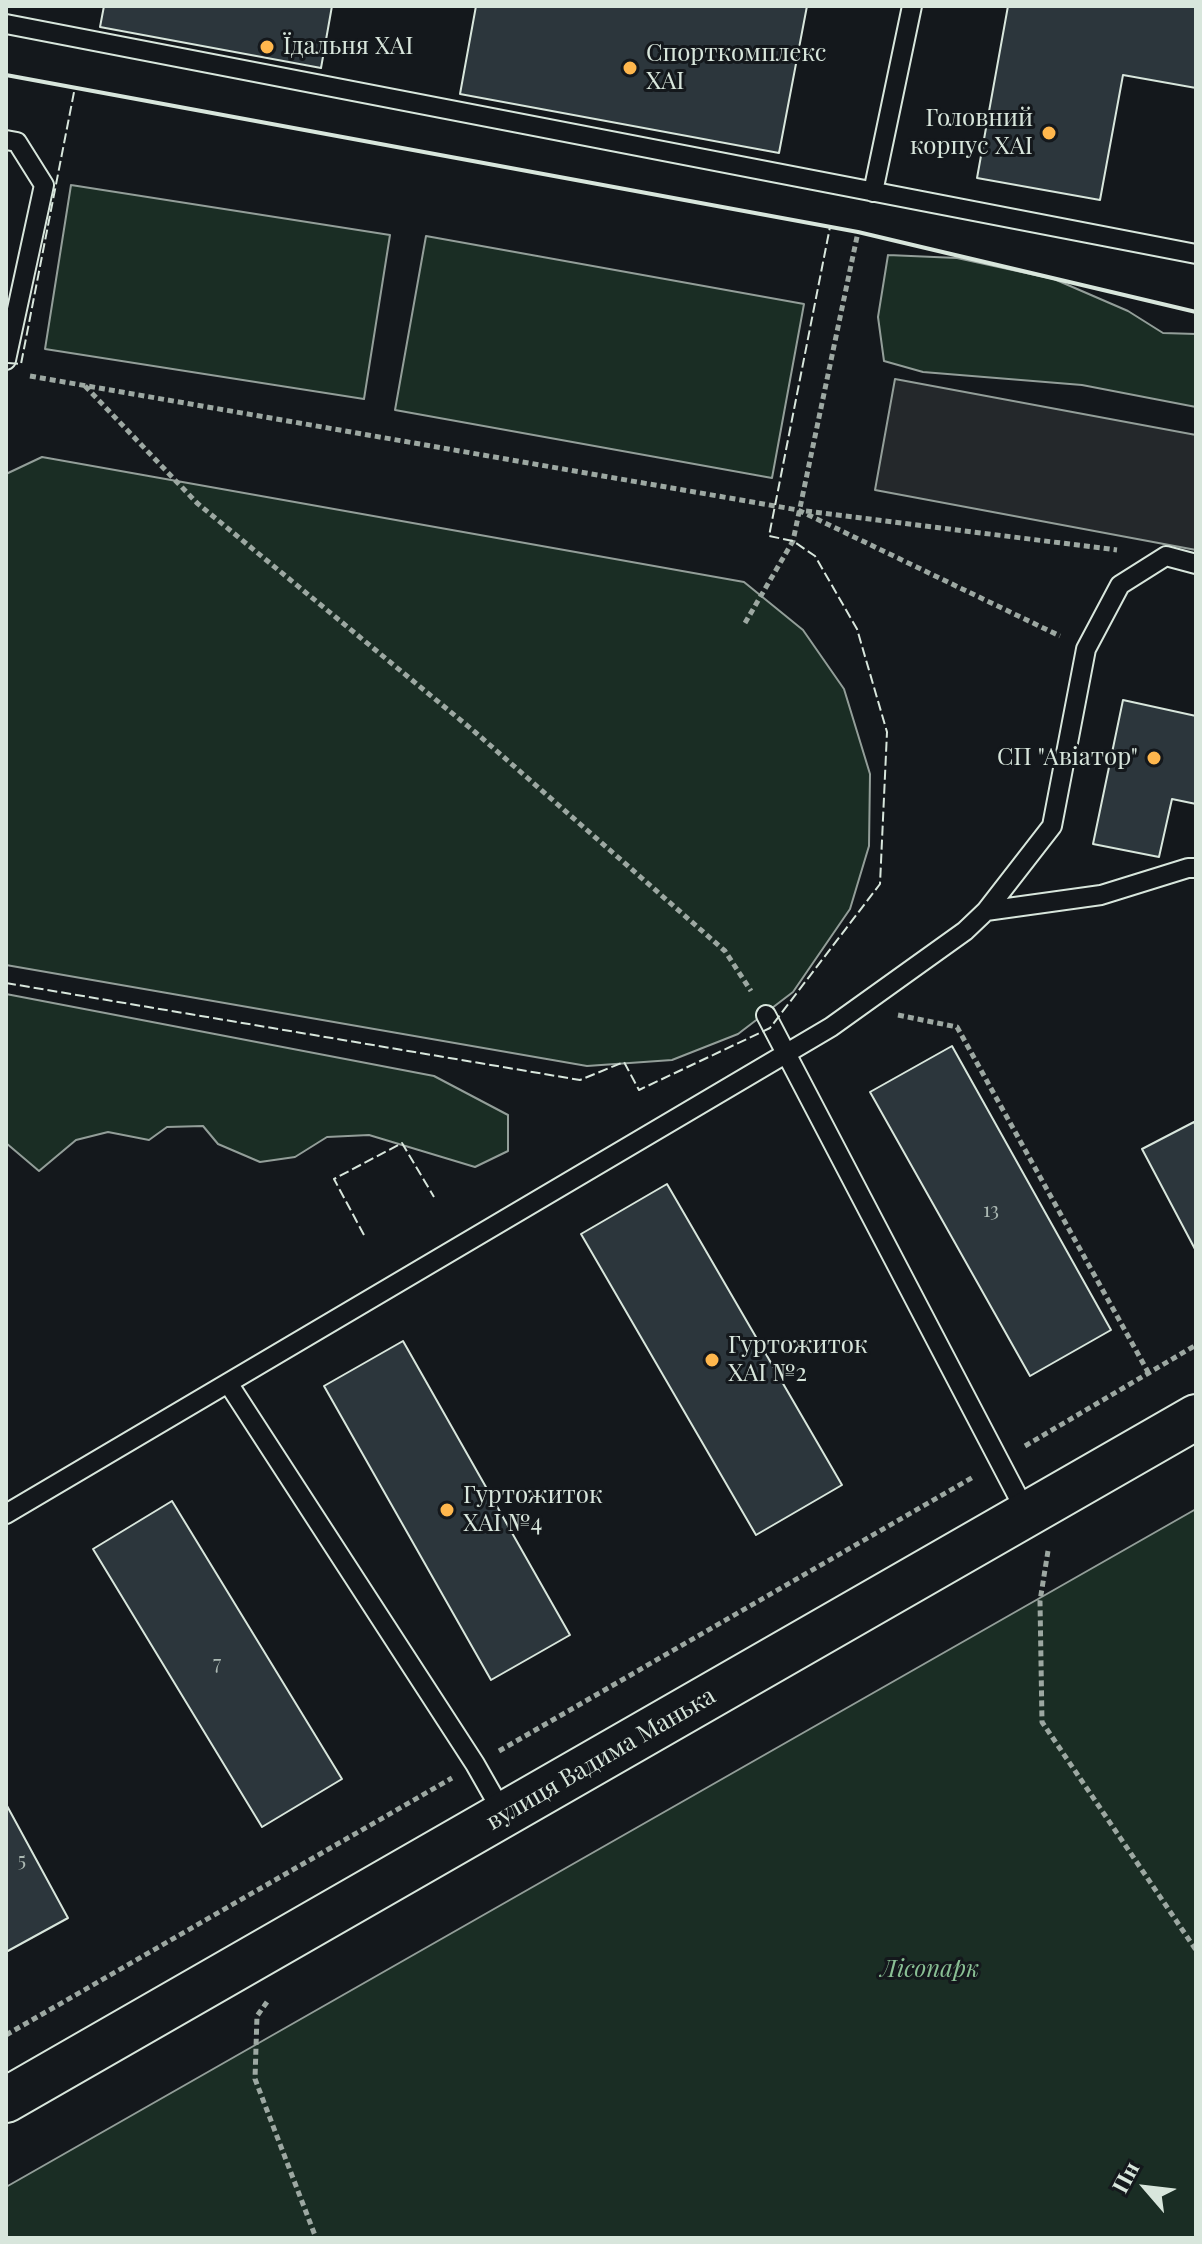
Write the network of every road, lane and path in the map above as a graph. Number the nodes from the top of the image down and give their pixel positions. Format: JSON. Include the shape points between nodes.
{"nodes":[{"id":1,"x":912,"y":6,"type":"edge"},
{"id":2,"x":6,"y":24,"type":"edge"},
{"id":3,"x":6,"y":140,"type":"edge"},
{"id":4,"x":873,"y":192,"type":"junction"},
{"id":5,"x":858,"y":232,"type":"dead end"},
{"id":6,"x":1196,"y":254,"type":"edge"},
{"id":7,"x":6,"y":360,"type":"edge"},
{"id":8,"x":22,"y":374,"type":"dead end"},
{"id":9,"x":84,"y":385,"type":"junction"},
{"id":10,"x":798,"y":510,"type":"junction"},
{"id":11,"x":1166,"y":556,"type":"junction"},
{"id":12,"x":1196,"y":564,"type":"edge"},
{"id":13,"x":745,"y":623,"type":"dead end"},
{"id":14,"x":1086,"y":649,"type":"junction"},
{"id":15,"x":1196,"y":868,"type":"edge"},
{"id":16,"x":986,"y":911,"type":"junction"},
{"id":17,"x":860,"y":1007,"type":"junction"},
{"id":18,"x":766,"y":1015,"type":"joint"},
{"id":19,"x":788,"y":1053,"type":"junction"},
{"id":20,"x":1196,"y":1345,"type":"edge"},
{"id":21,"x":1148,"y":1372,"type":"junction"},
{"id":22,"x":228,"y":1383,"type":"junction"},
{"id":23,"x":1196,"y":1417,"type":"edge"},
{"id":24,"x":999,"y":1462,"type":"junction"},
{"id":25,"x":6,"y":1514,"type":"edge"},
{"id":26,"x":1038,"y":1532,"type":"junction"},
{"id":27,"x":1035,"y":1557,"type":"dead end"},
{"id":28,"x":475,"y":1764,"type":"junction"},
{"id":29,"x":504,"y":1815,"type":"junction"},
{"id":30,"x":1196,"y":1950,"type":"edge"},
{"id":31,"x":273,"y":1993,"type":"dead end"},
{"id":32,"x":6,"y":2035,"type":"edge"},
{"id":33,"x":6,"y":2100,"type":"edge"},
{"id":34,"x":316,"y":2238,"type":"edge"}],
"edges":[{"from":1,"to":4,"type":"lane"},
{"from":2,"to":4,"type":"lane"},
{"from":3,"to":7,"type":"lane","via":[[17,142],[44,185]]},
{"from":4,"to":6,"type":"lane"},
{"from":5,"to":10,"type":"path"},
{"from":8,"to":9,"type":"path"},
{"from":9,"to":10,"type":"path"},
{"from":9,"to":18,"type":"path","via":[[197,503],[475,732],[725,951]]},
{"from":10,"to":11,"type":"path"},
{"from":10,"to":13,"type":"path","via":[[793,541]]},
{"from":10,"to":14,"type":"path"},
{"from":11,"to":12,"type":"lane"},
{"from":11,"to":14,"type":"lane","via":[[1120,585]]},
{"from":14,"to":16,"type":"lane","via":[[1052,826]]},
{"from":15,"to":16,"type":"lane","via":[[1101,895]]},
{"from":16,"to":17,"type":"lane"},
{"from":17,"to":19,"type":"lane"},
{"from":17,"to":21,"type":"path","via":[[957,1027]]},
{"from":18,"to":19,"type":"lane"},
{"from":19,"to":22,"type":"lane"},
{"from":19,"to":24,"type":"lane"},
{"from":20,"to":21,"type":"path"},
{"from":21,"to":24,"type":"path"},
{"from":22,"to":25,"type":"lane"},
{"from":22,"to":28,"type":"lane"},
{"from":23,"to":26,"type":"main road","name":"вулиця Вадима Манька"},
{"from":24,"to":26,"type":"lane"},
{"from":24,"to":28,"type":"path"},
{"from":26,"to":27,"type":"path"},
{"from":26,"to":29,"type":"main road","name":"вулиця Вадима Манька"},
{"from":26,"to":30,"type":"path","via":[[1042,1722]]},
{"from":28,"to":29,"type":"lane"},
{"from":28,"to":32,"type":"path"},
{"from":29,"to":33,"type":"main road","name":"вулиця Вадима Манька"},
{"from":31,"to":34,"type":"path","via":[[257,2016],[255,2079]]}]}
